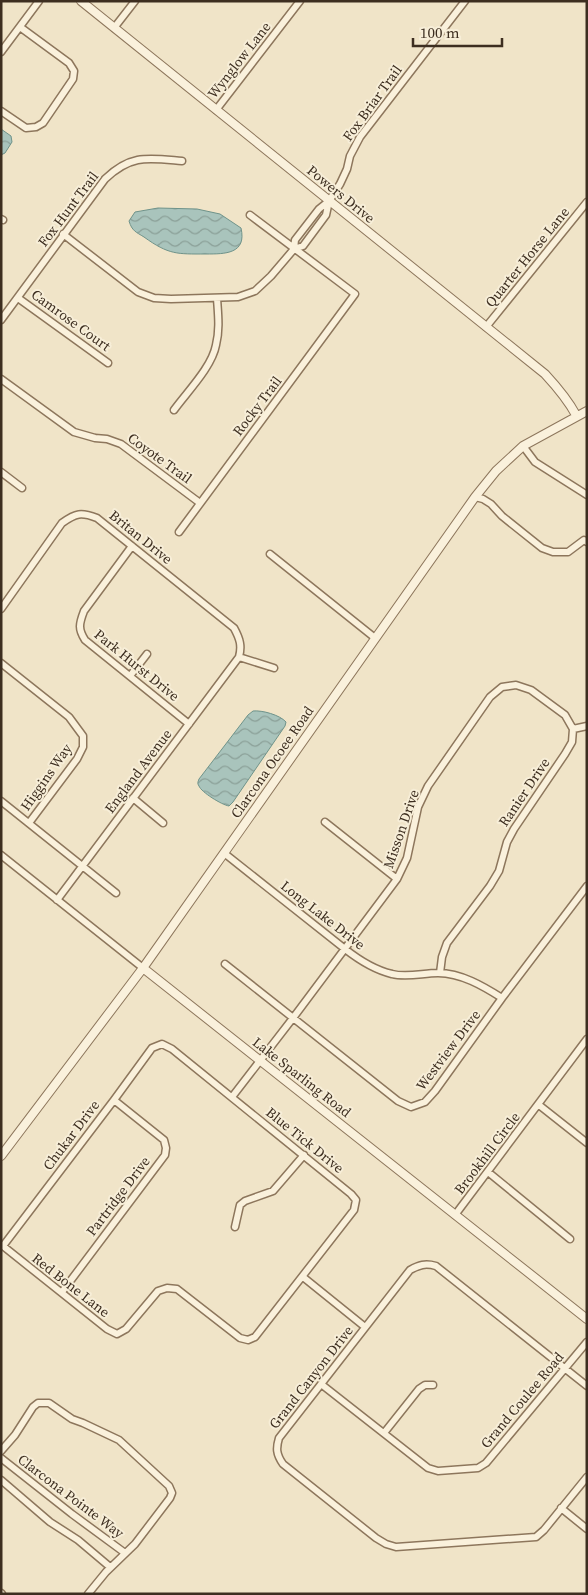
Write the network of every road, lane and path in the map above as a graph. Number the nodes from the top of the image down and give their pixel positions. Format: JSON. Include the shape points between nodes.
{"nodes":[{"id":1,"x":39,"y":1,"type":"edge"},
{"id":2,"x":81,"y":1,"type":"edge"},
{"id":3,"x":135,"y":1,"type":"edge"},
{"id":4,"x":300,"y":1,"type":"edge"},
{"id":5,"x":465,"y":1,"type":"edge"},
{"id":6,"x":20,"y":27,"type":"junction"},
{"id":7,"x":114,"y":28,"type":"junction"},
{"id":8,"x":1,"y":52,"type":"edge"},
{"id":9,"x":216,"y":110,"type":"junction"},
{"id":10,"x":1,"y":111,"type":"edge"},
{"id":11,"x":182,"y":161,"type":"dead end"},
{"id":12,"x":329,"y":201,"type":"junction"},
{"id":13,"x":587,"y":202,"type":"edge"},
{"id":14,"x":250,"y":215,"type":"dead end"},
{"id":15,"x":63,"y":234,"type":"junction"},
{"id":16,"x":294,"y":249,"type":"junction"},
{"id":17,"x":18,"y":298,"type":"junction"},
{"id":18,"x":217,"y":298,"type":"junction"},
{"id":19,"x":1,"y":320,"type":"edge"},
{"id":20,"x":486,"y":327,"type":"junction"},
{"id":21,"x":108,"y":363,"type":"dead end"},
{"id":22,"x":1,"y":379,"type":"edge"},
{"id":23,"x":174,"y":410,"type":"dead end"},
{"id":24,"x":587,"y":411,"type":"edge"},
{"id":25,"x":576,"y":415,"type":"junction"},
{"id":26,"x":523,"y":446,"type":"junction"},
{"id":27,"x":1,"y":472,"type":"edge"},
{"id":28,"x":22,"y":488,"type":"dead end"},
{"id":29,"x":587,"y":495,"type":"edge"},
{"id":30,"x":475,"y":497,"type":"junction"},
{"id":31,"x":200,"y":503,"type":"junction"},
{"id":32,"x":179,"y":532,"type":"dead end"},
{"id":33,"x":586,"y":539,"type":"edge"},
{"id":34,"x":132,"y":546,"type":"junction"},
{"id":35,"x":270,"y":554,"type":"dead end"},
{"id":36,"x":1,"y":609,"type":"edge"},
{"id":37,"x":375,"y":638,"type":"junction"},
{"id":38,"x":147,"y":654,"type":"dead end"},
{"id":39,"x":239,"y":657,"type":"junction"},
{"id":40,"x":1,"y":663,"type":"edge"},
{"id":41,"x":274,"y":668,"type":"dead end"},
{"id":42,"x":130,"y":676,"type":"junction"},
{"id":43,"x":189,"y":724,"type":"junction"},
{"id":44,"x":587,"y":726,"type":"edge"},
{"id":45,"x":573,"y":730,"type":"junction"},
{"id":46,"x":133,"y":798,"type":"junction"},
{"id":47,"x":1,"y":801,"type":"edge"},
{"id":48,"x":325,"y":822,"type":"dead end"},
{"id":49,"x":29,"y":823,"type":"junction"},
{"id":50,"x":163,"y":823,"type":"dead end"},
{"id":51,"x":224,"y":852,"type":"junction"},
{"id":52,"x":1,"y":855,"type":"edge"},
{"id":53,"x":81,"y":866,"type":"junction"},
{"id":54,"x":397,"y":879,"type":"junction"},
{"id":55,"x":587,"y":886,"type":"edge"},
{"id":56,"x":116,"y":893,"type":"dead end"},
{"id":57,"x":57,"y":900,"type":"junction"},
{"id":58,"x":345,"y":950,"type":"junction"},
{"id":59,"x":225,"y":964,"type":"dead end"},
{"id":60,"x":143,"y":968,"type":"junction"},
{"id":61,"x":440,"y":973,"type":"junction"},
{"id":62,"x":502,"y":998,"type":"junction"},
{"id":63,"x":293,"y":1018,"type":"junction"},
{"id":64,"x":587,"y":1039,"type":"edge"},
{"id":65,"x":162,"y":1044,"type":"joint"},
{"id":66,"x":260,"y":1060,"type":"junction"},
{"id":67,"x":232,"y":1097,"type":"junction"},
{"id":68,"x":114,"y":1100,"type":"junction"},
{"id":69,"x":539,"y":1104,"type":"junction"},
{"id":70,"x":587,"y":1143,"type":"edge"},
{"id":71,"x":304,"y":1155,"type":"junction"},
{"id":72,"x":1,"y":1156,"type":"edge"},
{"id":73,"x":488,"y":1172,"type":"junction"},
{"id":74,"x":455,"y":1216,"type":"junction"},
{"id":75,"x":235,"y":1227,"type":"dead end"},
{"id":76,"x":570,"y":1239,"type":"dead end"},
{"id":77,"x":2,"y":1246,"type":"edge"},
{"id":78,"x":303,"y":1277,"type":"junction"},
{"id":79,"x":62,"y":1292,"type":"junction"},
{"id":80,"x":587,"y":1319,"type":"edge"},
{"id":81,"x":366,"y":1327,"type":"junction"},
{"id":82,"x":587,"y":1342,"type":"edge"},
{"id":83,"x":565,"y":1368,"type":"junction"},
{"id":84,"x":321,"y":1384,"type":"junction"},
{"id":85,"x":433,"y":1385,"type":"dead end"},
{"id":86,"x":587,"y":1386,"type":"edge"},
{"id":87,"x":384,"y":1434,"type":"junction"},
{"id":88,"x":1,"y":1451,"type":"edge"},
{"id":89,"x":1,"y":1458,"type":"edge"},
{"id":90,"x":587,"y":1477,"type":"edge"},
{"id":91,"x":1,"y":1480,"type":"edge"},
{"id":92,"x":561,"y":1508,"type":"junction"},
{"id":93,"x":587,"y":1530,"type":"edge"},
{"id":94,"x":125,"y":1553,"type":"junction"},
{"id":95,"x":110,"y":1567,"type":"junction"},
{"id":96,"x":88,"y":1594,"type":"edge"}],
"edges":[{"from":1,"to":6,"type":"street"},
{"from":2,"to":7,"type":"street","name":"Powers Drive"},
{"from":3,"to":7,"type":"street"},
{"from":4,"to":9,"type":"street","name":"Wynglow Lane"},
{"from":5,"to":12,"type":"street","name":"Fox Briar Trail","via":[[360,137]]},
{"from":6,"to":8,"type":"street"},
{"from":6,"to":10,"type":"street","via":[[69,63],[74,71],[73,79],[36,127],[26,128]]},
{"from":7,"to":9,"type":"street","name":"Powers Drive"},
{"from":9,"to":12,"type":"street","name":"Powers Drive"},
{"from":11,"to":15,"type":"street","name":"Fox Hunt Trail","via":[[148,158],[128,162],[114,170]]},
{"from":12,"to":16,"type":"street","name":"Fox Briar Trail","via":[[326,215],[303,246]]},
{"from":12,"to":20,"type":"street","name":"Powers Drive"},
{"from":13,"to":20,"type":"street","name":"Quarter Horse Lane"},
{"from":14,"to":16,"type":"street"},
{"from":15,"to":17,"type":"street","name":"Fox Hunt Trail"},
{"from":15,"to":18,"type":"street","name":"Fox Briar Trail","via":[[138,292],[163,299]]},
{"from":16,"to":18,"type":"street","name":"Fox Briar Trail","via":[[255,291],[238,297]]},
{"from":16,"to":31,"type":"street","name":"Rocky Trail","via":[[355,294]]},
{"from":17,"to":19,"type":"street","name":"Fox Hunt Trail"},
{"from":17,"to":21,"type":"street","name":"Camrose Court"},
{"from":18,"to":23,"type":"street","via":[[219,327],[216,347],[206,367]]},
{"from":20,"to":25,"type":"street","name":"Powers Drive","via":[[545,374]]},
{"from":22,"to":31,"type":"street","name":"Coyote Trail","via":[[74,432],[121,444]]},
{"from":24,"to":25,"type":"street","name":"Clarcona Ocoee Road"},
{"from":25,"to":26,"type":"street","name":"Clarcona Ocoee Road"},
{"from":26,"to":29,"type":"street","via":[[535,462]]},
{"from":26,"to":30,"type":"street","name":"Clarcona Ocoee Road","via":[[496,471]]},
{"from":27,"to":28,"type":"street"},
{"from":30,"to":33,"type":"street","via":[[491,504],[542,548],[568,552]]},
{"from":30,"to":37,"type":"street","name":"Clarcona Ocoee Road"},
{"from":31,"to":32,"type":"street","name":"Rocky Trail"},
{"from":34,"to":36,"type":"street","name":"Britan Drive","via":[[97,518],[85,513],[72,516],[62,523]]},
{"from":34,"to":39,"type":"street","name":"Britan Drive","via":[[234,628],[240,640]]},
{"from":34,"to":42,"type":"street","name":"Park Hurst Drive","via":[[80,622],[80,632],[85,640]]},
{"from":35,"to":37,"type":"street"},
{"from":37,"to":51,"type":"street","name":"Clarcona Ocoee Road"},
{"from":38,"to":42,"type":"street"},
{"from":39,"to":41,"type":"street"},
{"from":39,"to":43,"type":"street","name":"England Avenue"},
{"from":40,"to":49,"type":"street","name":"Higgins Way","via":[[69,717],[83,736],[83,746],[77,758]]},
{"from":42,"to":43,"type":"street","name":"Park Hurst Drive"},
{"from":43,"to":46,"type":"street","name":"England Avenue"},
{"from":44,"to":45,"type":"street"},
{"from":45,"to":54,"type":"street","name":"Misson Drive","via":[[565,715],[531,690],[516,684],[502,686],[490,697],[428,786],[418,807],[407,858]]},
{"from":45,"to":61,"type":"street","name":"Ranier Drive","via":[[572,742],[565,754],[507,842],[499,871],[447,943]]},
{"from":46,"to":50,"type":"street"},
{"from":46,"to":53,"type":"street","name":"England Avenue"},
{"from":47,"to":49,"type":"street"},
{"from":48,"to":54,"type":"street"},
{"from":49,"to":53,"type":"street"},
{"from":51,"to":58,"type":"street","name":"Long Lake Drive"},
{"from":51,"to":60,"type":"street","name":"Clarcona Ocoee Road"},
{"from":52,"to":57,"type":"street","name":"Lake Sparling Road"},
{"from":53,"to":56,"type":"street"},
{"from":53,"to":57,"type":"street","name":"England Avenue"},
{"from":54,"to":58,"type":"street","name":"Misson Drive"},
{"from":55,"to":62,"type":"street","name":"Westview Drive"},
{"from":57,"to":60,"type":"street","name":"Lake Sparling Road"},
{"from":58,"to":61,"type":"street","name":"Long Lake Drive","via":[[361,961],[394,975]]},
{"from":58,"to":63,"type":"street","name":"Misson Drive"},
{"from":59,"to":63,"type":"street","name":"Westview Drive"},
{"from":60,"to":66,"type":"street","name":"Lake Sparling Road"},
{"from":60,"to":72,"type":"street","name":"Clarcona Ocoee Road"},
{"from":61,"to":62,"type":"street","name":"Long Lake Drive","via":[[483,986]]},
{"from":62,"to":63,"type":"street","name":"Westview Drive","via":[[435,1091],[425,1102],[411,1106],[398,1101]]},
{"from":63,"to":66,"type":"street","name":"Misson Drive"},
{"from":64,"to":69,"type":"street","name":"Brookhill Circle"},
{"from":65,"to":67,"type":"street","name":"Blue Tick Drive"},
{"from":65,"to":68,"type":"street","name":"Chukar Drive","via":[[152,1048]]},
{"from":66,"to":67,"type":"street","name":"Misson Drive"},
{"from":66,"to":74,"type":"street","name":"Lake Sparling Road"},
{"from":67,"to":71,"type":"street","name":"Blue Tick Drive"},
{"from":68,"to":77,"type":"street","name":"Chukar Drive"},
{"from":68,"to":79,"type":"street","name":"Partridge Drive","via":[[164,1140],[165,1155]]},
{"from":69,"to":70,"type":"street"},
{"from":69,"to":73,"type":"street","name":"Brookhill Circle"},
{"from":71,"to":75,"type":"street","via":[[273,1191],[240,1205]]},
{"from":71,"to":78,"type":"street","name":"Blue Tick Drive","via":[[356,1200],[354,1210]]},
{"from":73,"to":74,"type":"street","name":"Brookhill Circle"},
{"from":73,"to":76,"type":"street"},
{"from":74,"to":80,"type":"street","name":"Lake Sparling Road"},
{"from":77,"to":79,"type":"street","name":"Red Bone Lane"},
{"from":78,"to":79,"type":"street","name":"Red Bone Lane","via":[[255,1337],[248,1340],[240,1338],[177,1289],[158,1291],[126,1329],[117,1334]]},
{"from":78,"to":81,"type":"street"},
{"from":81,"to":83,"type":"street","name":"Grand Canyon Drive","via":[[410,1270],[426,1263],[436,1266]]},
{"from":81,"to":84,"type":"street","name":"Grand Canyon Drive"},
{"from":82,"to":83,"type":"street","name":"Grand Coulee Road"},
{"from":83,"to":86,"type":"street","name":"Grand Canyon Drive"},
{"from":83,"to":87,"type":"street","name":"Grand Coulee Road","via":[[486,1463],[478,1468],[438,1471],[428,1468]]},
{"from":84,"to":87,"type":"street","name":"Grand Coulee Road"},
{"from":84,"to":92,"type":"street","name":"Grand Canyon Drive","via":[[279,1438],[278,1457],[386,1544],[396,1547],[536,1537]]},
{"from":85,"to":87,"type":"street","via":[[419,1389]]},
{"from":88,"to":94,"type":"street","via":[[33,1407],[44,1402],[72,1419],[119,1440],[169,1486],[172,1493]]},
{"from":89,"to":94,"type":"street","name":"Clarcona Pointe Way"},
{"from":90,"to":92,"type":"street","name":"Grand Canyon Drive"},
{"from":91,"to":95,"type":"street","name":"Clarcona Pointe Way"},
{"from":92,"to":93,"type":"street"},
{"from":94,"to":95,"type":"street"},
{"from":95,"to":96,"type":"street"}]}
